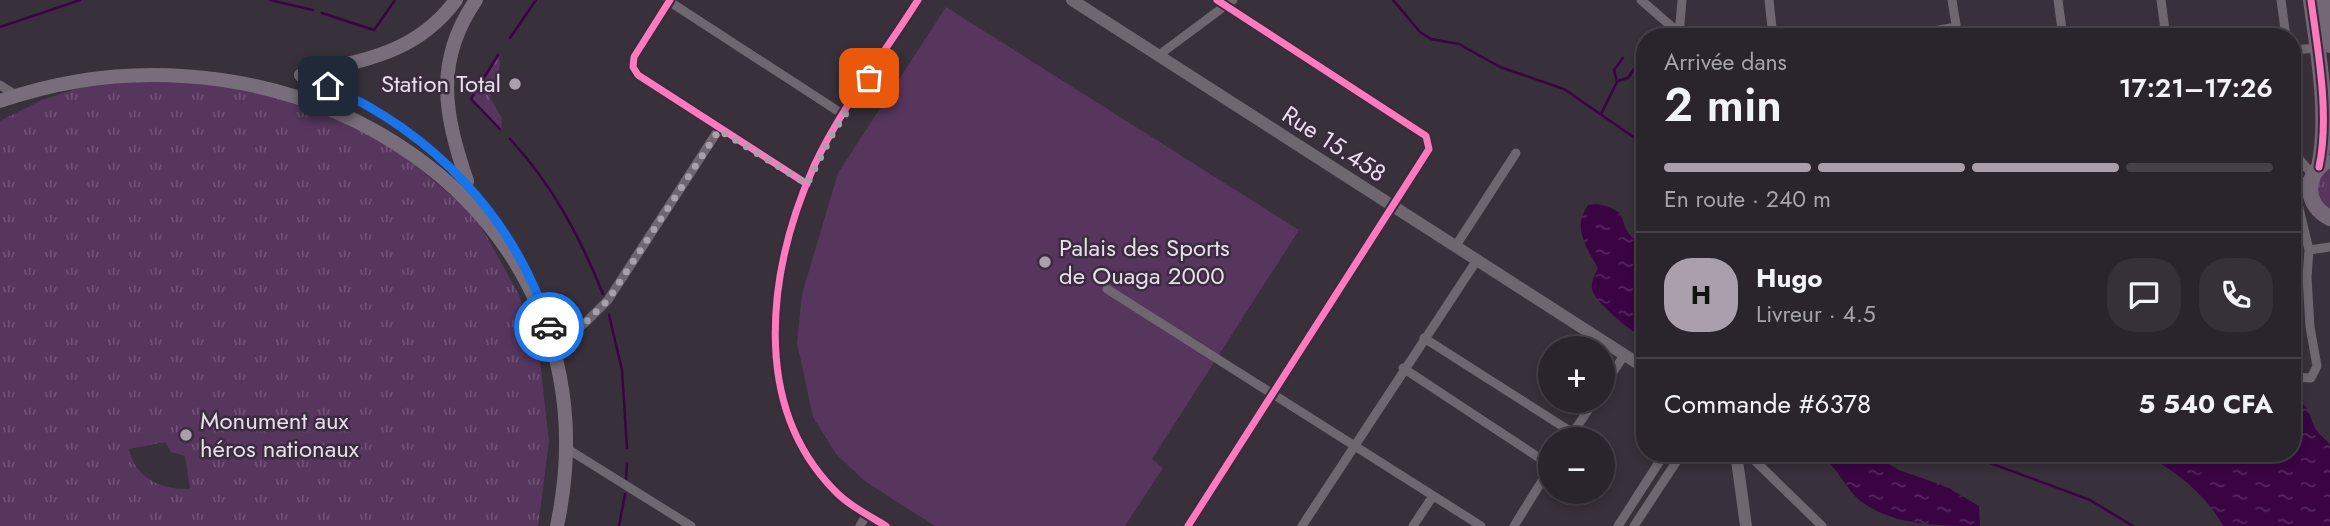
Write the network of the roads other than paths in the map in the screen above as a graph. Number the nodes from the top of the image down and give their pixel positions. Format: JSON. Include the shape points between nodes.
{"nodes":[{"id":1,"x":456,"y":0,"type":"edge"},
{"id":2,"x":476,"y":0,"type":"edge"},
{"id":3,"x":918,"y":0,"type":"edge"},
{"id":4,"x":1072,"y":0,"type":"edge"},
{"id":5,"x":1642,"y":0,"type":"edge"},
{"id":6,"x":1682,"y":0,"type":"edge"},
{"id":7,"x":1769,"y":0,"type":"edge"},
{"id":8,"x":1952,"y":0,"type":"edge"},
{"id":9,"x":2058,"y":0,"type":"edge"},
{"id":10,"x":2161,"y":0,"type":"edge"},
{"id":11,"x":2281,"y":0,"type":"edge"},
{"id":12,"x":2311,"y":0,"type":"edge"},
{"id":13,"x":2324,"y":0,"type":"edge"},
{"id":14,"x":669,"y":1,"type":"edge"},
{"id":15,"x":1225,"y":2,"type":"edge"},
{"id":16,"x":1672,"y":28,"type":"edge"},
{"id":17,"x":1680,"y":28,"type":"edge"},
{"id":18,"x":1772,"y":28,"type":"edge"},
{"id":19,"x":1956,"y":28,"type":"edge"},
{"id":20,"x":2062,"y":28,"type":"edge"},
{"id":21,"x":2165,"y":28,"type":"edge"},
{"id":22,"x":2285,"y":28,"type":"edge"},
{"id":23,"x":2324,"y":47,"type":"edge"},
{"id":24,"x":2301,"y":49,"type":"edge"},
{"id":25,"x":1159,"y":55,"type":"junction"},
{"id":26,"x":120,"y":61,"type":"dead end"},
{"id":27,"x":0,"y":85,"type":"edge"},
{"id":28,"x":328,"y":86,"type":"dead end"},
{"id":29,"x":14,"y":94,"type":"junction"},
{"id":30,"x":0,"y":101,"type":"edge"},
{"id":31,"x":844,"y":116,"type":"junction"},
{"id":32,"x":719,"y":130,"type":"junction"},
{"id":33,"x":1516,"y":153,"type":"dead end"},
{"id":34,"x":443,"y":160,"type":"dead end"},
{"id":35,"x":2301,"y":160,"type":"edge"},
{"id":36,"x":2318,"y":170,"type":"edge"},
{"id":37,"x":2301,"y":182,"type":"edge"},
{"id":38,"x":807,"y":184,"type":"junction"},
{"id":39,"x":469,"y":186,"type":"junction"},
{"id":40,"x":2301,"y":203,"type":"edge"},
{"id":41,"x":1393,"y":206,"type":"junction"},
{"id":42,"x":2325,"y":216,"type":"edge"},
{"id":43,"x":2301,"y":221,"type":"edge"},
{"id":44,"x":1455,"y":247,"type":"junction"},
{"id":45,"x":2330,"y":247,"type":"edge"},
{"id":46,"x":2309,"y":250,"type":"junction"},
{"id":47,"x":1477,"y":260,"type":"junction"},
{"id":48,"x":1107,"y":289,"type":"dead end"},
{"id":49,"x":1424,"y":338,"type":"junction"},
{"id":50,"x":554,"y":347,"type":"junction"},
{"id":51,"x":1625,"y":354,"type":"junction"},
{"id":52,"x":1636,"y":362,"type":"edge"},
{"id":53,"x":1403,"y":368,"type":"junction"},
{"id":54,"x":1615,"y":369,"type":"edge"},
{"id":55,"x":2301,"y":377,"type":"edge"},
{"id":56,"x":1274,"y":394,"type":"junction"},
{"id":57,"x":1558,"y":427,"type":"edge"},
{"id":58,"x":1354,"y":445,"type":"junction"},
{"id":59,"x":566,"y":448,"type":"junction"},
{"id":60,"x":1538,"y":458,"type":"edge"},
{"id":61,"x":1659,"y":462,"type":"edge"},
{"id":62,"x":1676,"y":462,"type":"edge"},
{"id":63,"x":1737,"y":462,"type":"edge"},
{"id":64,"x":1756,"y":462,"type":"edge"},
{"id":65,"x":1538,"y":486,"type":"edge"},
{"id":66,"x":1433,"y":496,"type":"junction"},
{"id":67,"x":867,"y":514,"type":"junction"},
{"id":68,"x":557,"y":526,"type":"edge"},
{"id":69,"x":691,"y":526,"type":"edge"},
{"id":70,"x":860,"y":526,"type":"edge"},
{"id":71,"x":886,"y":526,"type":"edge"},
{"id":72,"x":1188,"y":526,"type":"edge"},
{"id":73,"x":1302,"y":526,"type":"edge"},
{"id":74,"x":1413,"y":526,"type":"edge"},
{"id":75,"x":1481,"y":526,"type":"edge"},
{"id":76,"x":1514,"y":526,"type":"edge"},
{"id":77,"x":1618,"y":526,"type":"edge"},
{"id":78,"x":1634,"y":526,"type":"edge"},
{"id":79,"x":1746,"y":526,"type":"edge"},
{"id":80,"x":1822,"y":526,"type":"edge"}],
"edges":[{"from":1,"to":28,"type":"main road","via":[[440,19],[404,46],[362,63],[294,74]]},
{"from":2,"to":39,"type":"main road","via":[[456,43],[446,104]]},
{"from":3,"to":31,"type":"street"},
{"from":4,"to":25,"type":"main road","name":"Rue 15.458"},
{"from":5,"to":16,"type":"street"},
{"from":6,"to":17,"type":"street"},
{"from":7,"to":18,"type":"street"},
{"from":8,"to":19,"type":"street"},
{"from":9,"to":20,"type":"street"},
{"from":10,"to":21,"type":"street"},
{"from":11,"to":22,"type":"street"},
{"from":12,"to":23,"type":"highway"},
{"from":13,"to":23,"type":"highway"},
{"from":14,"to":31,"type":"street"},
{"from":14,"to":32,"type":"street","via":[[634,57],[634,67],[638,75]]},
{"from":15,"to":25,"type":"street"},
{"from":15,"to":41,"type":"street","via":[[1426,136],[1429,149]]},
{"from":23,"to":24,"type":"street"},
{"from":23,"to":36,"type":"highway","via":[[2325,133]]},
{"from":25,"to":41,"type":"main road","name":"Rue 15.458"},
{"from":26,"to":29,"type":"main road","via":[[66,74]]},
{"from":27,"to":29,"type":"street"},
{"from":29,"to":30,"type":"main road"},
{"from":31,"to":38,"type":"street"},
{"from":32,"to":38,"type":"street"},
{"from":32,"to":50,"type":"street","via":[[608,300]]},
{"from":33,"to":44,"type":"street"},
{"from":34,"to":39,"type":"main road"},
{"from":35,"to":36,"type":"street"},
{"from":36,"to":37,"type":"street"},
{"from":36,"to":42,"type":"highway","via":[[2310,194]]},
{"from":38,"to":67,"type":"street","via":[[783,259],[775,326],[778,376],[792,425],[820,474],[843,499]]},
{"from":39,"to":50,"type":"main road","via":[[521,261]]},
{"from":40,"to":42,"type":"street"},
{"from":41,"to":44,"type":"main road","name":"Rue 15.458"},
{"from":41,"to":56,"type":"street"},
{"from":43,"to":46,"type":"street"},
{"from":44,"to":47,"type":"main road","name":"Rue 15.458"},
{"from":45,"to":46,"type":"street"},
{"from":46,"to":55,"type":"street","via":[[2308,302],[2317,366],[2311,378]]},
{"from":47,"to":49,"type":"street"},
{"from":47,"to":51,"type":"main road","name":"Rue 15.458"},
{"from":48,"to":56,"type":"street"},
{"from":49,"to":53,"type":"street"},
{"from":49,"to":57,"type":"street"},
{"from":50,"to":59,"type":"main road","via":[[564,397]]},
{"from":51,"to":52,"type":"main road","name":"Rue 15.458"},
{"from":51,"to":54,"type":"street"},
{"from":53,"to":58,"type":"street"},
{"from":53,"to":60,"type":"street"},
{"from":56,"to":58,"type":"street"},
{"from":56,"to":72,"type":"street"},
{"from":58,"to":66,"type":"street"},
{"from":58,"to":73,"type":"street"},
{"from":59,"to":68,"type":"main road"},
{"from":59,"to":69,"type":"street"},
{"from":61,"to":77,"type":"street"},
{"from":62,"to":78,"type":"street"},
{"from":63,"to":79,"type":"main road"},
{"from":64,"to":80,"type":"street"},
{"from":65,"to":76,"type":"street"},
{"from":66,"to":74,"type":"street"},
{"from":66,"to":75,"type":"street"},
{"from":67,"to":70,"type":"street"},
{"from":67,"to":71,"type":"street"}]}
